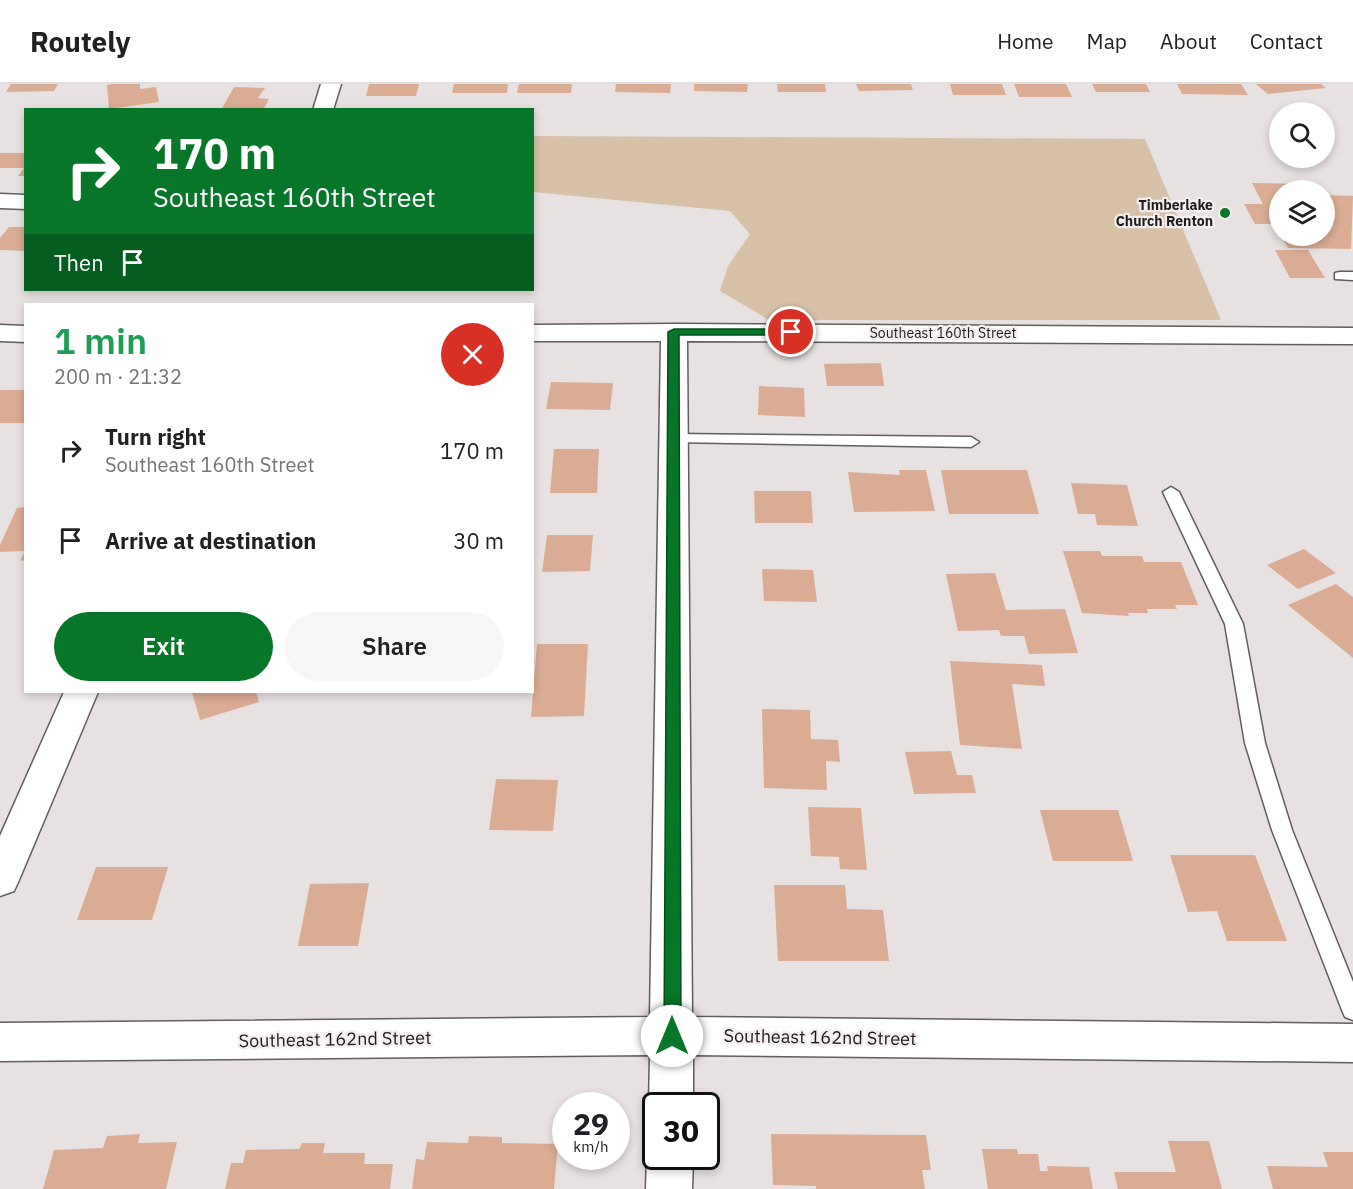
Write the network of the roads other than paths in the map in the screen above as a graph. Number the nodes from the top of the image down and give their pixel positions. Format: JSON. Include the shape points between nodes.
{"nodes":[{"id":1,"x":331,"y":84,"type":"edge"},
{"id":2,"x":324,"y":108,"type":"edge"},
{"id":3,"x":0,"y":201,"type":"edge"},
{"id":4,"x":24,"y":202,"type":"edge"},
{"id":5,"x":674,"y":332,"type":"junction"},
{"id":6,"x":0,"y":333,"type":"edge"},
{"id":7,"x":534,"y":333,"type":"edge"},
{"id":8,"x":24,"y":334,"type":"edge"},
{"id":9,"x":1353,"y":336,"type":"edge"},
{"id":10,"x":674,"y":439,"type":"junction"},
{"id":11,"x":971,"y":442,"type":"dead end"},
{"id":12,"x":1171,"y":492,"type":"dead end"},
{"id":13,"x":81,"y":693,"type":"edge"},
{"id":14,"x":0,"y":880,"type":"edge"},
{"id":15,"x":1353,"y":1010,"type":"edge"},
{"id":16,"x":672,"y":1036,"type":"junction"},
{"id":17,"x":0,"y":1042,"type":"edge"},
{"id":18,"x":1353,"y":1043,"type":"edge"},
{"id":19,"x":671,"y":1092,"type":"edge"},
{"id":20,"x":670,"y":1170,"type":"edge"},
{"id":21,"x":669,"y":1189,"type":"edge"}],
"edges":[{"from":1,"to":2,"type":"street"},
{"from":3,"to":4,"type":"street"},
{"from":5,"to":7,"type":"street","name":"Southeast 160th Street"},
{"from":5,"to":9,"type":"street","name":"Southeast 160th Street"},
{"from":5,"to":10,"type":"street"},
{"from":6,"to":8,"type":"street"},
{"from":10,"to":11,"type":"lane"},
{"from":10,"to":16,"type":"street"},
{"from":12,"to":15,"type":"lane","via":[[1233,624],[1255,743],[1282,830]]},
{"from":13,"to":14,"type":"street"},
{"from":16,"to":17,"type":"street","name":"Southeast 162nd Street"},
{"from":16,"to":18,"type":"street","name":"Southeast 162nd Street"},
{"from":16,"to":19,"type":"street"},
{"from":20,"to":21,"type":"street"}]}
